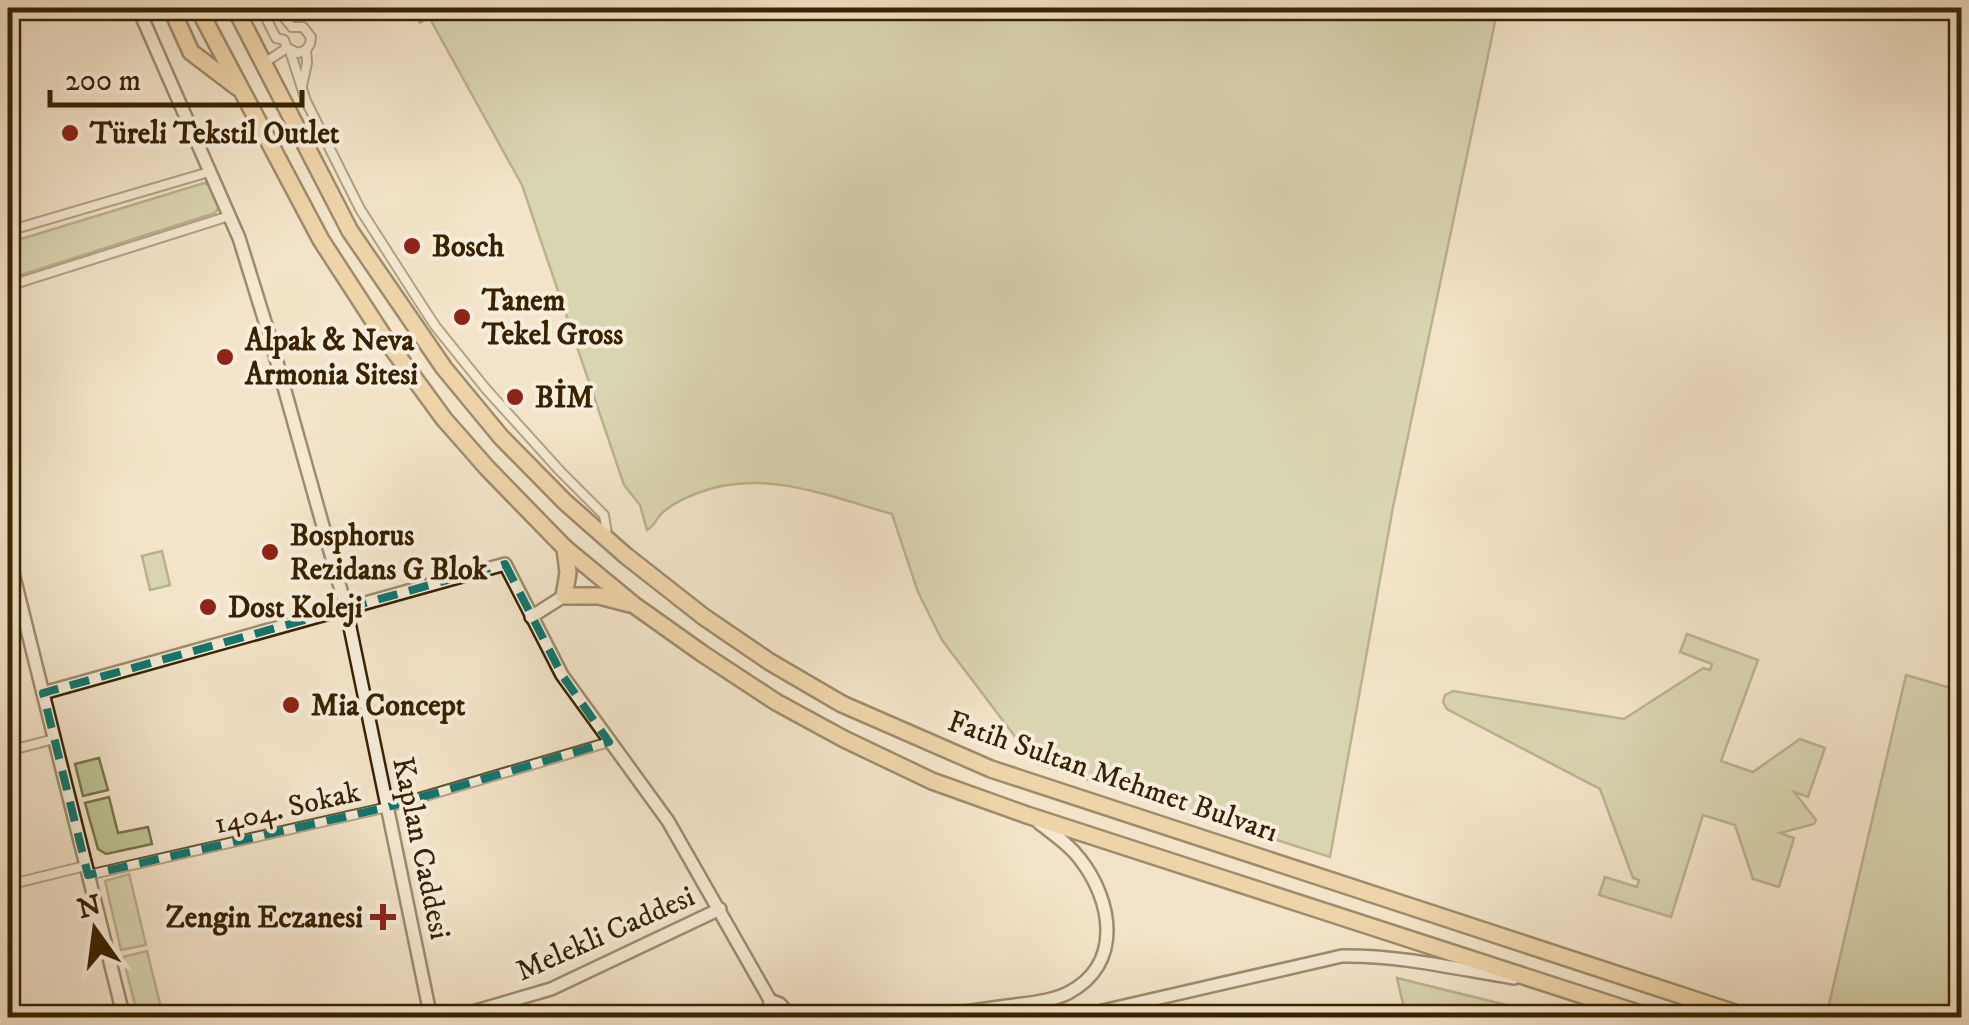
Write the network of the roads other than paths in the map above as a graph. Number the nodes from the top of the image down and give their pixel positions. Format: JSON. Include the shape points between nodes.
{"nodes":[{"id":1,"x":20,"y":8,"type":"edge"},
{"id":2,"x":138,"y":8,"type":"edge"},
{"id":3,"x":171,"y":8,"type":"edge"},
{"id":4,"x":198,"y":8,"type":"edge"},
{"id":5,"x":235,"y":8,"type":"edge"},
{"id":6,"x":261,"y":8,"type":"edge"},
{"id":7,"x":276,"y":8,"type":"edge"},
{"id":8,"x":8,"y":11,"type":"edge"},
{"id":9,"x":292,"y":27,"type":"junction"},
{"id":10,"x":287,"y":46,"type":"junction"},
{"id":11,"x":306,"y":50,"type":"junction"},
{"id":12,"x":264,"y":64,"type":"junction"},
{"id":13,"x":301,"y":87,"type":"junction"},
{"id":14,"x":241,"y":90,"type":"junction"},
{"id":15,"x":209,"y":172,"type":"junction"},
{"id":16,"x":229,"y":216,"type":"junction"},
{"id":17,"x":8,"y":231,"type":"edge"},
{"id":18,"x":8,"y":286,"type":"edge"},
{"id":19,"x":429,"y":332,"type":"junction"},
{"id":20,"x":608,"y":540,"type":"junction"},
{"id":21,"x":565,"y":548,"type":"junction"},
{"id":22,"x":8,"y":553,"type":"edge"},
{"id":23,"x":564,"y":596,"type":"junction"},
{"id":24,"x":634,"y":605,"type":"junction"},
{"id":25,"x":14,"y":607,"type":"edge"},
{"id":26,"x":346,"y":608,"type":"junction"},
{"id":27,"x":531,"y":618,"type":"junction"},
{"id":28,"x":43,"y":693,"type":"junction"},
{"id":29,"x":54,"y":739,"type":"junction"},
{"id":30,"x":609,"y":742,"type":"junction"},
{"id":31,"x":8,"y":751,"type":"edge"},
{"id":32,"x":388,"y":807,"type":"junction"},
{"id":33,"x":1027,"y":815,"type":"junction"},
{"id":34,"x":87,"y":870,"type":"junction"},
{"id":35,"x":8,"y":885,"type":"edge"},
{"id":36,"x":720,"y":910,"type":"junction"},
{"id":37,"x":1553,"y":985,"type":"junction"},
{"id":38,"x":770,"y":1000,"type":"junction"},
{"id":39,"x":123,"y":1018,"type":"edge"},
{"id":40,"x":430,"y":1018,"type":"edge"},
{"id":41,"x":452,"y":1018,"type":"edge"},
{"id":42,"x":772,"y":1018,"type":"edge"},
{"id":43,"x":792,"y":1018,"type":"edge"},
{"id":44,"x":922,"y":1018,"type":"edge"},
{"id":45,"x":1072,"y":1018,"type":"edge"},
{"id":46,"x":1654,"y":1018,"type":"edge"},
{"id":47,"x":1750,"y":1018,"type":"edge"}],
"edges":[{"from":1,"to":8,"type":"street"},
{"from":2,"to":15,"type":"street","name":"Kaplan Caddesi"},
{"from":3,"to":14,"type":"highway","via":[[191,52]]},
{"from":4,"to":14,"type":"highway","name":"Fatih Sultan Mehmet Bulvarı"},
{"from":5,"to":12,"type":"highway","name":"Fatih Sultan Mehmet Bulvarı"},
{"from":6,"to":10,"type":"street"},
{"from":7,"to":9,"type":"street"},
{"from":9,"to":10,"type":"street"},
{"from":9,"to":11,"type":"street","via":[[309,33]]},
{"from":10,"to":11,"type":"street"},
{"from":10,"to":12,"type":"street"},
{"from":10,"to":13,"type":"street"},
{"from":11,"to":13,"type":"street"},
{"from":12,"to":19,"type":"highway","name":"Fatih Sultan Mehmet Bulvarı","via":[[350,231]]},
{"from":13,"to":19,"type":"street"},
{"from":14,"to":21,"type":"highway","name":"Fatih Sultan Mehmet Bulvarı","via":[[321,240],[384,337],[444,419]]},
{"from":15,"to":16,"type":"street","name":"Kaplan Caddesi"},
{"from":15,"to":17,"type":"street"},
{"from":16,"to":18,"type":"street"},
{"from":16,"to":26,"type":"street","name":"Kaplan Caddesi"},
{"from":19,"to":20,"type":"highway","name":"Fatih Sultan Mehmet Bulvarı","via":[[444,368],[502,436]]},
{"from":19,"to":20,"type":"street","via":[[604,515]]},
{"from":20,"to":47,"type":"highway","name":"Fatih Sultan Mehmet Bulvarı","via":[[770,662],[842,704],[991,769]]},
{"from":21,"to":23,"type":"highway"},
{"from":21,"to":24,"type":"highway","name":"Fatih Sultan Mehmet Bulvarı"},
{"from":22,"to":25,"type":"street"},
{"from":23,"to":24,"type":"highway"},
{"from":23,"to":27,"type":"street"},
{"from":24,"to":33,"type":"highway","name":"Fatih Sultan Mehmet Bulvarı","via":[[776,702],[844,739],[932,781]]},
{"from":25,"to":28,"type":"street"},
{"from":26,"to":27,"type":"street","via":[[505,564]]},
{"from":26,"to":28,"type":"street"},
{"from":26,"to":32,"type":"street","name":"Kaplan Caddesi"},
{"from":27,"to":30,"type":"street"},
{"from":28,"to":29,"type":"street"},
{"from":29,"to":31,"type":"street"},
{"from":29,"to":34,"type":"street"},
{"from":30,"to":32,"type":"street","name":"1404. Sokak"},
{"from":30,"to":36,"type":"street","via":[[668,820]]},
{"from":32,"to":34,"type":"street","name":"1404. Sokak"},
{"from":32,"to":40,"type":"street","name":"Kaplan Caddesi"},
{"from":33,"to":37,"type":"highway","name":"Fatih Sultan Mehmet Bulvarı"},
{"from":33,"to":44,"type":"street","via":[[1079,856],[1093,878],[1106,916],[1103,956],[1066,994]]},
{"from":34,"to":35,"type":"street","name":"1404. Sokak"},
{"from":34,"to":39,"type":"street"},
{"from":36,"to":38,"type":"street"},
{"from":36,"to":41,"type":"street","name":"Melekli Caddesi","via":[[552,989]]},
{"from":37,"to":45,"type":"street","via":[[1342,956]]},
{"from":37,"to":46,"type":"highway","name":"Fatih Sultan Mehmet Bulvarı"},
{"from":38,"to":42,"type":"street"},
{"from":38,"to":43,"type":"street"}]}
